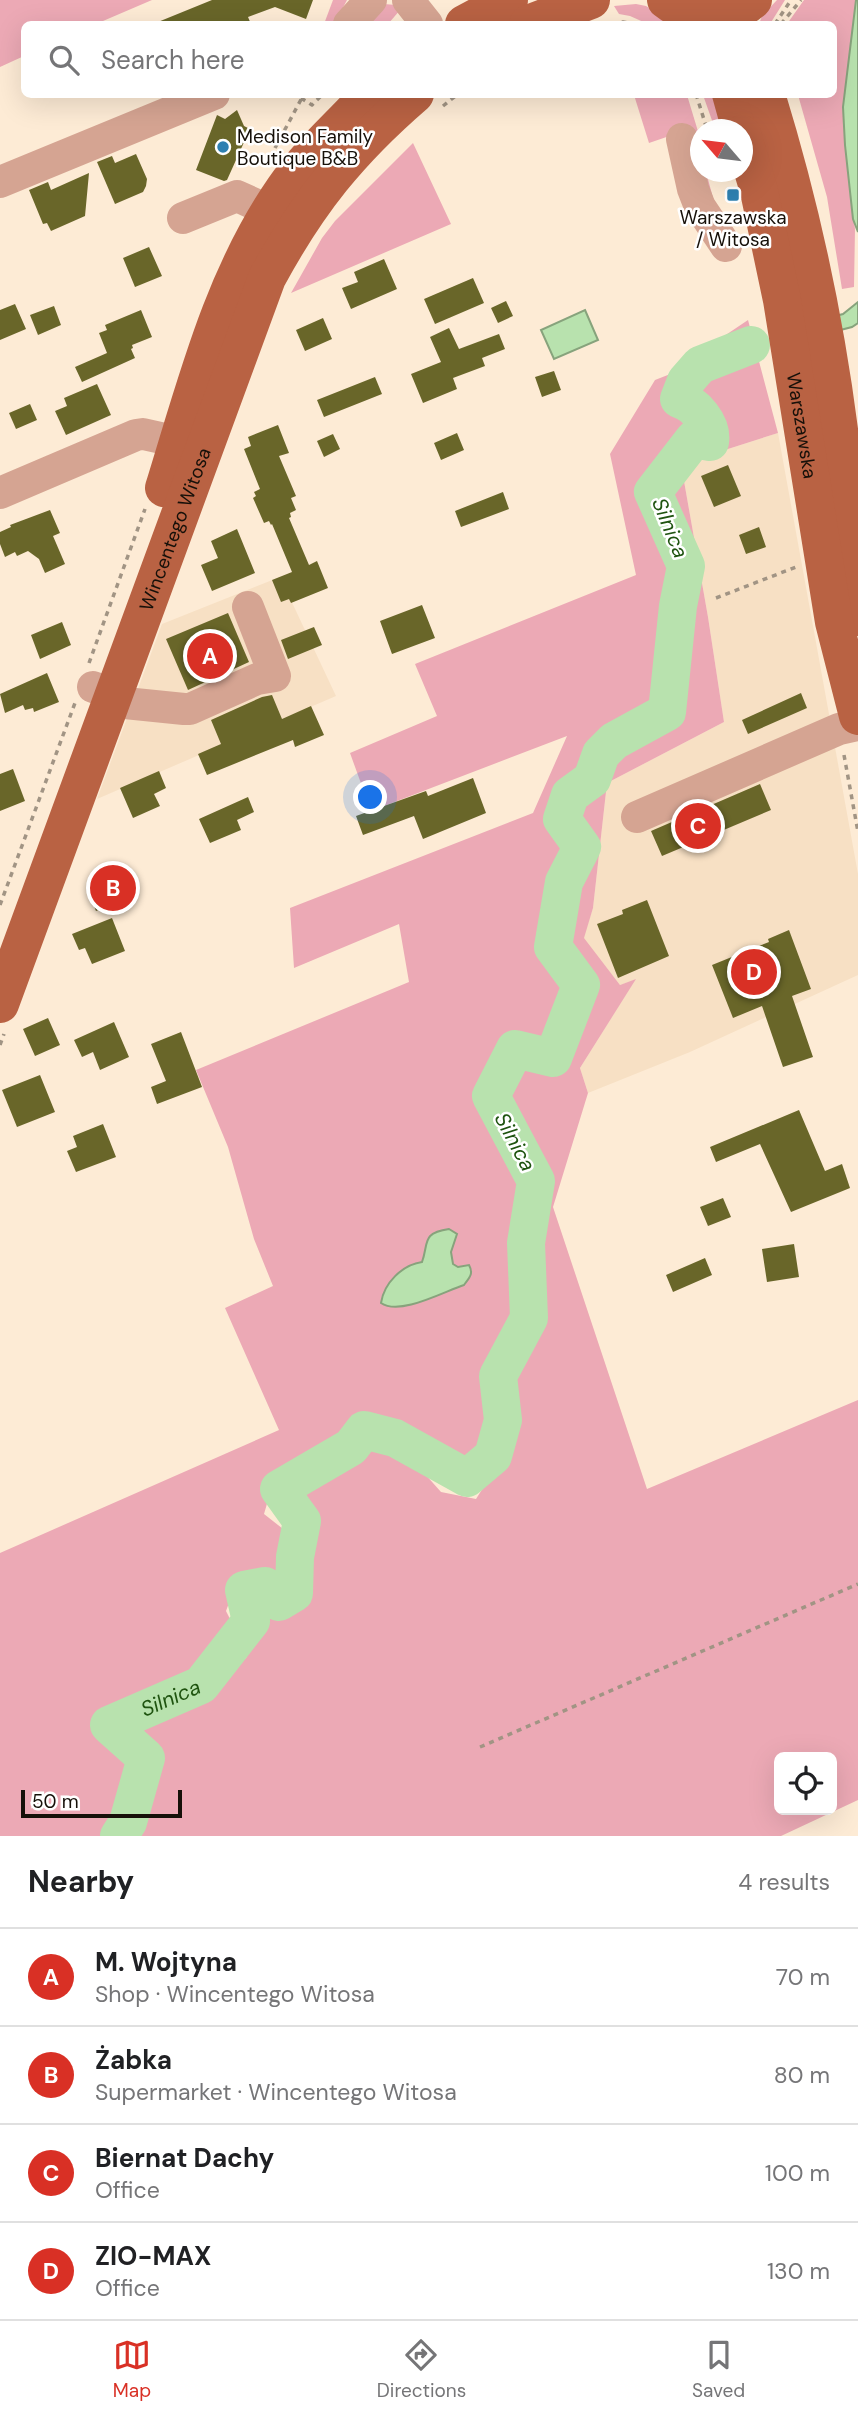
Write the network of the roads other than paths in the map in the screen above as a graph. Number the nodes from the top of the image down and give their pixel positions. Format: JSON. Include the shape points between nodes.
{"nodes":[{"id":1,"x":371,"y":0,"type":"edge"},
{"id":2,"x":408,"y":0,"type":"edge"},
{"id":3,"x":509,"y":0,"type":"edge"},
{"id":4,"x":591,"y":0,"type":"edge"},
{"id":5,"x":686,"y":13,"type":"edge"},
{"id":6,"x":756,"y":13,"type":"edge"},
{"id":7,"x":352,"y":21,"type":"edge"},
{"id":8,"x":425,"y":21,"type":"edge"},
{"id":9,"x":470,"y":21,"type":"edge"},
{"id":10,"x":536,"y":21,"type":"edge"},
{"id":11,"x":204,"y":98,"type":"edge"},
{"id":12,"x":366,"y":98,"type":"edge"},
{"id":13,"x":410,"y":98,"type":"edge"},
{"id":14,"x":732,"y":98,"type":"edge"},
{"id":15,"x":767,"y":98,"type":"edge"},
{"id":16,"x":738,"y":119,"type":"edge"},
{"id":17,"x":753,"y":170,"type":"edge"},
{"id":18,"x":0,"y":181,"type":"edge"},
{"id":19,"x":693,"y":182,"type":"edge"},
{"id":20,"x":270,"y":211,"type":"junction"},
{"id":21,"x":183,"y":218,"type":"dead end"},
{"id":22,"x":726,"y":246,"type":"dead end"},
{"id":23,"x":799,"y":297,"type":"junction"},
{"id":24,"x":813,"y":372,"type":"junction"},
{"id":25,"x":178,"y":442,"type":"junction"},
{"id":26,"x":0,"y":493,"type":"edge"},
{"id":27,"x":247,"y":607,"type":"dead end"},
{"id":28,"x":858,"y":671,"type":"edge"},
{"id":29,"x":103,"y":691,"type":"junction"},
{"id":30,"x":858,"y":716,"type":"edge"},
{"id":31,"x":858,"y":725,"type":"edge"},
{"id":32,"x":637,"y":817,"type":"dead end"},
{"id":33,"x":0,"y":941,"type":"edge"},
{"id":34,"x":0,"y":1004,"type":"edge"}],
"edges":[{"from":1,"to":7,"type":"street"},
{"from":2,"to":8,"type":"street"},
{"from":3,"to":9,"type":"main road"},
{"from":4,"to":10,"type":"main road"},
{"from":5,"to":6,"type":"main road","via":[[707,17],[741,10]]},
{"from":11,"to":18,"type":"street"},
{"from":12,"to":20,"type":"main road","name":"Wincentego Witosa","via":[[286,186]]},
{"from":13,"to":29,"type":"main road","name":"Wincentego Witosa","via":[[318,194],[267,278]]},
{"from":14,"to":16,"type":"main road","name":"Warszawska"},
{"from":15,"to":23,"type":"main road","name":"Warszawska","via":[[793,183]]},
{"from":17,"to":23,"type":"main road","name":"Warszawska"},
{"from":19,"to":22,"type":"street","via":[[700,207]]},
{"from":20,"to":21,"type":"street","via":[[237,196]]},
{"from":20,"to":25,"type":"main road","name":"Wincentego Witosa","via":[[224,302]]},
{"from":23,"to":24,"type":"main road","name":"Warszawska"},
{"from":24,"to":28,"type":"main road","name":"Warszawska","via":[[843,463]]},
{"from":24,"to":30,"type":"main road","name":"Warszawska","via":[[822,557]]},
{"from":25,"to":26,"type":"street","via":[[136,435]]},
{"from":25,"to":29,"type":"main road","name":"Wincentego Witosa"},
{"from":27,"to":29,"type":"street","via":[[275,676],[257,679],[190,709],[125,703]]},
{"from":29,"to":33,"type":"main road","name":"Wincentego Witosa"},
{"from":29,"to":34,"type":"main road","name":"Wincentego Witosa"},
{"from":31,"to":32,"type":"street","via":[[839,729]]}]}
